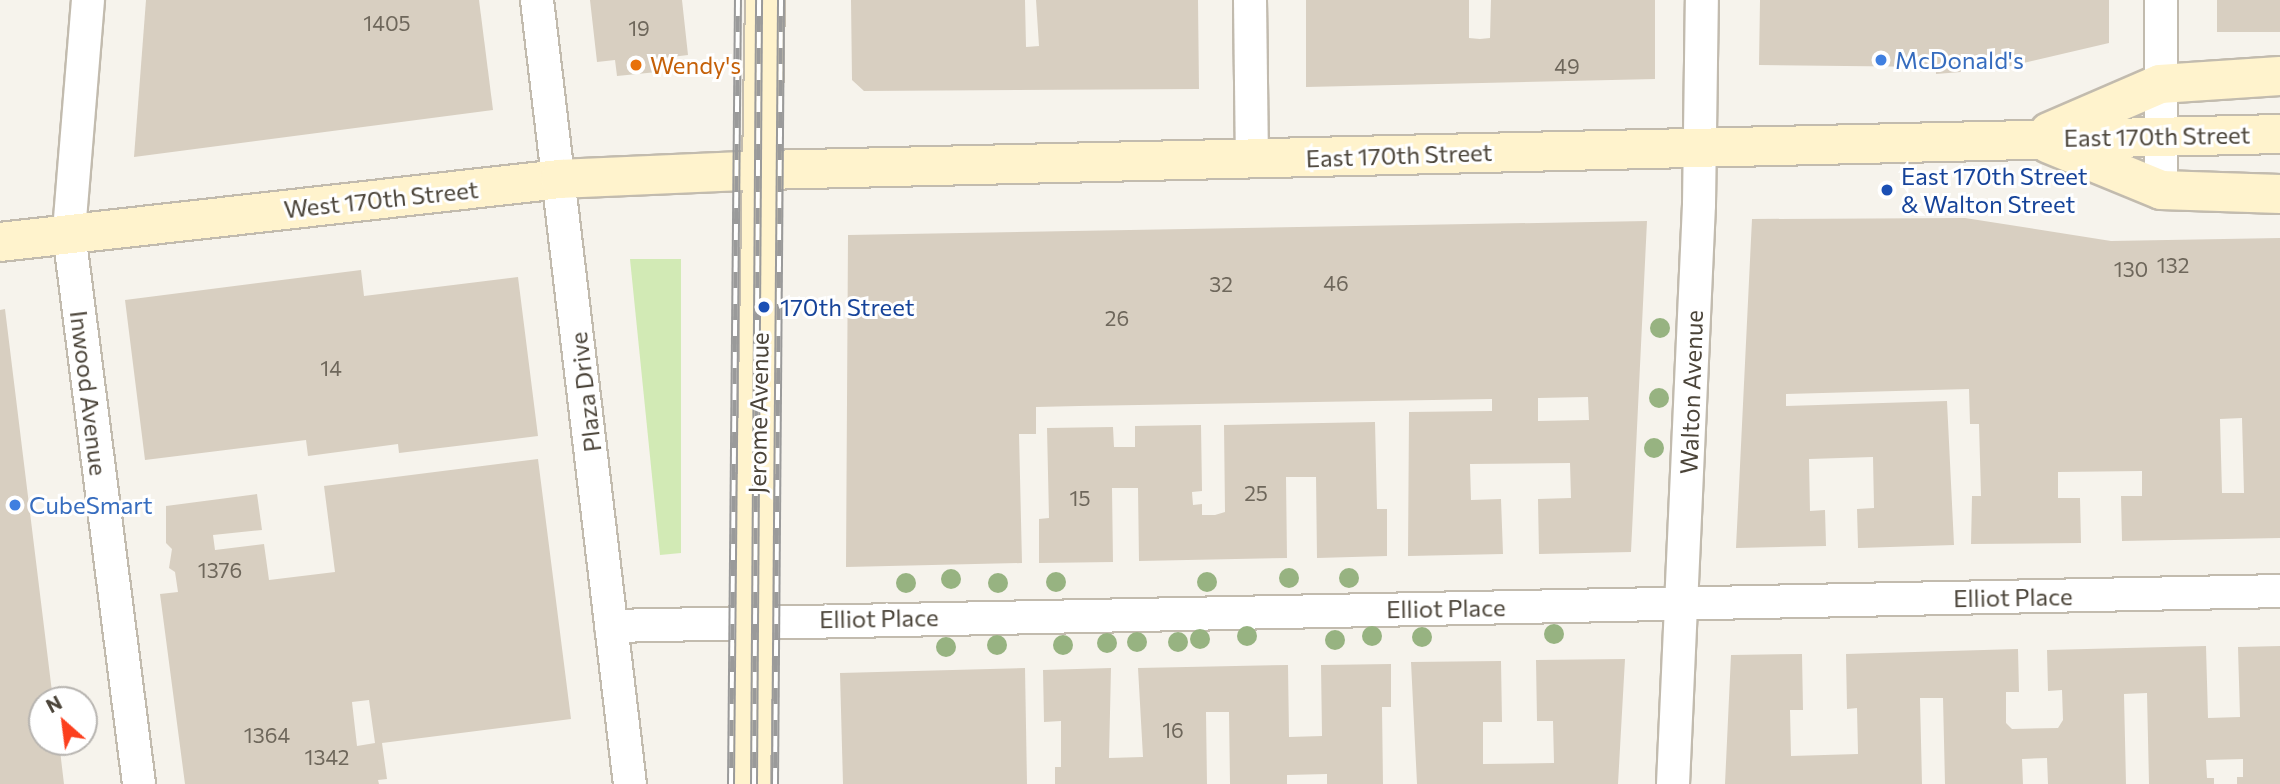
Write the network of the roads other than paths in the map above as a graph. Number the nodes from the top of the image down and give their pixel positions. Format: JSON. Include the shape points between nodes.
{"nodes":[{"id":1,"x":89,"y":0,"type":"edge"},
{"id":2,"x":537,"y":0,"type":"edge"},
{"id":3,"x":765,"y":0,"type":"edge"},
{"id":4,"x":1250,"y":0,"type":"edge"},
{"id":5,"x":1702,"y":0,"type":"edge"},
{"id":6,"x":2161,"y":0,"type":"edge"},
{"id":7,"x":2280,"y":76,"type":"edge"},
{"id":8,"x":2160,"y":84,"type":"junction"},
{"id":9,"x":2280,"y":134,"type":"edge"},
{"id":10,"x":2159,"y":137,"type":"junction"},
{"id":11,"x":2034,"y":138,"type":"junction"},
{"id":12,"x":1701,"y":147,"type":"junction"},
{"id":13,"x":1252,"y":159,"type":"junction"},
{"id":14,"x":764,"y":170,"type":"junction"},
{"id":15,"x":561,"y":179,"type":"junction"},
{"id":16,"x":2161,"y":190,"type":"junction"},
{"id":17,"x":2280,"y":194,"type":"edge"},
{"id":18,"x":69,"y":233,"type":"junction"},
{"id":19,"x":0,"y":242,"type":"edge"},
{"id":20,"x":2280,"y":591,"type":"edge"},
{"id":21,"x":1683,"y":604,"type":"junction"},
{"id":22,"x":752,"y":621,"type":"junction"},
{"id":23,"x":611,"y":626,"type":"junction"},
{"id":24,"x":139,"y":784,"type":"edge"},
{"id":25,"x":630,"y":784,"type":"edge"},
{"id":26,"x":751,"y":784,"type":"edge"},
{"id":27,"x":1673,"y":784,"type":"edge"}],
"edges":[{"from":1,"to":18,"type":"street","name":"Inwood Avenue"},
{"from":2,"to":15,"type":"street","name":"Plaza Drive"},
{"from":3,"to":14,"type":"street","name":"Jerome Avenue"},
{"from":4,"to":13,"type":"street"},
{"from":5,"to":12,"type":"street","name":"Walton Avenue"},
{"from":6,"to":8,"type":"street"},
{"from":7,"to":8,"type":"street","name":"East 170th Street"},
{"from":8,"to":10,"type":"street"},
{"from":8,"to":11,"type":"street","name":"East 170th Street"},
{"from":9,"to":10,"type":"street","name":"East 170th Street"},
{"from":10,"to":11,"type":"street","name":"East 170th Street"},
{"from":10,"to":16,"type":"street"},
{"from":11,"to":12,"type":"street","name":"East 170th Street"},
{"from":11,"to":16,"type":"street","name":"East 170th Street"},
{"from":12,"to":13,"type":"street","name":"East 170th Street"},
{"from":12,"to":21,"type":"street","name":"Walton Avenue"},
{"from":13,"to":14,"type":"street","name":"East 170th Street"},
{"from":14,"to":15,"type":"street","name":"West 170th Street"},
{"from":14,"to":22,"type":"street","name":"Jerome Avenue"},
{"from":15,"to":18,"type":"street","name":"West 170th Street"},
{"from":15,"to":23,"type":"street","name":"Plaza Drive"},
{"from":16,"to":17,"type":"street","name":"East 170th Street"},
{"from":18,"to":19,"type":"street","name":"West 170th Street"},
{"from":18,"to":24,"type":"street","name":"Inwood Avenue"},
{"from":20,"to":21,"type":"street","name":"Elliot Place"},
{"from":21,"to":22,"type":"street","name":"Elliot Place"},
{"from":21,"to":27,"type":"street","name":"Walton Avenue"},
{"from":22,"to":23,"type":"street","name":"Elliot Place"},
{"from":22,"to":26,"type":"street","name":"Jerome Avenue"},
{"from":23,"to":25,"type":"street","name":"Plaza Drive"}]}
